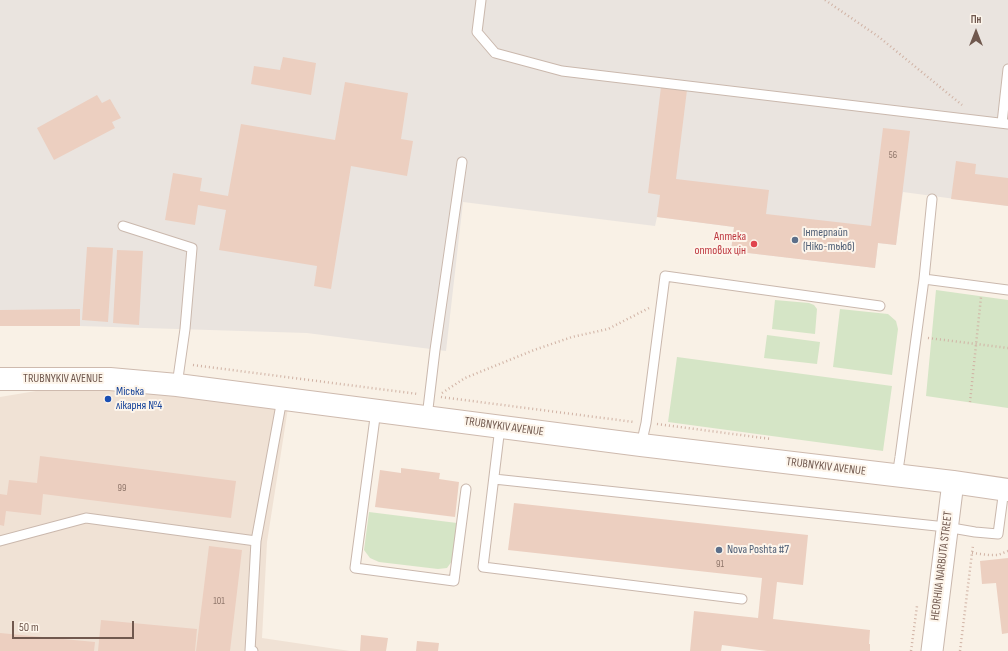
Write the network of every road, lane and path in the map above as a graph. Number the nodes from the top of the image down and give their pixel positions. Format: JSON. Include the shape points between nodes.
{"nodes":[{"id":1,"x":481,"y":0,"type":"edge"},
{"id":2,"x":826,"y":0,"type":"edge"},
{"id":3,"x":1008,"y":69,"type":"edge"},
{"id":4,"x":981,"y":121,"type":"junction"},
{"id":5,"x":1005,"y":124,"type":"edge"},
{"id":6,"x":462,"y":162,"type":"dead end"},
{"id":7,"x":932,"y":199,"type":"dead end"},
{"id":8,"x":123,"y":226,"type":"dead end"},
{"id":9,"x":924,"y":279,"type":"junction"},
{"id":10,"x":982,"y":287,"type":"junction"},
{"id":11,"x":1008,"y":290,"type":"edge"},
{"id":12,"x":661,"y":302,"type":"junction"},
{"id":13,"x":880,"y":306,"type":"dead end"},
{"id":14,"x":916,"y":336,"type":"junction"},
{"id":15,"x":976,"y":345,"type":"junction"},
{"id":16,"x":1008,"y":348,"type":"edge"},
{"id":17,"x":0,"y":379,"type":"edge"},
{"id":18,"x":177,"y":385,"type":"junction"},
{"id":19,"x":436,"y":396,"type":"dead end"},
{"id":20,"x":282,"y":399,"type":"junction"},
{"id":21,"x":970,"y":402,"type":"dead end"},
{"id":22,"x":376,"y":410,"type":"junction"},
{"id":23,"x":427,"y":417,"type":"junction"},
{"id":24,"x":500,"y":427,"type":"junction"},
{"id":25,"x":641,"y":445,"type":"junction"},
{"id":26,"x":897,"y":476,"type":"junction"},
{"id":27,"x":494,"y":479,"type":"junction"},
{"id":28,"x":953,"y":482,"type":"junction"},
{"id":29,"x":466,"y":490,"type":"dead end"},
{"id":30,"x":1006,"y":490,"type":"edge"},
{"id":31,"x":946,"y":527,"type":"junction"},
{"id":32,"x":975,"y":532,"type":"junction"},
{"id":33,"x":0,"y":541,"type":"edge"},
{"id":34,"x":256,"y":542,"type":"junction"},
{"id":35,"x":1008,"y":551,"type":"edge"},
{"id":36,"x":972,"y":553,"type":"junction"},
{"id":37,"x":742,"y":599,"type":"dead end"},
{"id":38,"x":252,"y":651,"type":"edge"},
{"id":39,"x":932,"y":651,"type":"edge"},
{"id":40,"x":960,"y":651,"type":"edge"}],
"edges":[{"from":1,"to":4,"type":"lane","via":[[477,32],[495,53],[562,71]]},
{"from":2,"to":4,"type":"path","via":[[879,37]]},
{"from":3,"to":5,"type":"lane"},
{"from":4,"to":5,"type":"lane"},
{"from":6,"to":23,"type":"lane"},
{"from":7,"to":9,"type":"lane"},
{"from":8,"to":18,"type":"lane","via":[[192,248]]},
{"from":9,"to":10,"type":"lane"},
{"from":9,"to":14,"type":"lane"},
{"from":10,"to":11,"type":"lane"},
{"from":10,"to":15,"type":"path"},
{"from":12,"to":13,"type":"lane","via":[[664,276]]},
{"from":12,"to":19,"type":"path","via":[[608,328],[534,350],[465,378]]},
{"from":12,"to":25,"type":"lane"},
{"from":14,"to":15,"type":"path"},
{"from":14,"to":26,"type":"lane"},
{"from":15,"to":16,"type":"path"},
{"from":15,"to":21,"type":"path"},
{"from":17,"to":18,"type":"main road","name":"TRUBNYKIV AVENUE","via":[[110,379]]},
{"from":18,"to":20,"type":"main road","name":"TRUBNYKIV AVENUE"},
{"from":20,"to":22,"type":"main road","name":"TRUBNYKIV AVENUE"},
{"from":20,"to":34,"type":"lane"},
{"from":22,"to":23,"type":"main road","name":"TRUBNYKIV AVENUE"},
{"from":22,"to":29,"type":"lane","via":[[355,568],[454,581]]},
{"from":23,"to":24,"type":"main road","name":"TRUBNYKIV AVENUE"},
{"from":24,"to":25,"type":"main road","name":"TRUBNYKIV AVENUE"},
{"from":24,"to":27,"type":"lane"},
{"from":25,"to":26,"type":"main road","name":"TRUBNYKIV AVENUE"},
{"from":26,"to":28,"type":"main road","name":"TRUBNYKIV AVENUE"},
{"from":27,"to":31,"type":"lane"},
{"from":27,"to":37,"type":"lane","via":[[483,566]]},
{"from":28,"to":30,"type":"main road","name":"TRUBNYKIV AVENUE"},
{"from":28,"to":31,"type":"street","name":"HEORHIIA NARBUTA STREET"},
{"from":30,"to":32,"type":"lane","via":[[998,534]]},
{"from":31,"to":32,"type":"lane"},
{"from":31,"to":39,"type":"street","name":"HEORHIIA NARBUTA STREET"},
{"from":32,"to":36,"type":"path"},
{"from":33,"to":34,"type":"lane","via":[[86,518]]},
{"from":34,"to":38,"type":"lane"},
{"from":35,"to":36,"type":"path","via":[[989,555]]},
{"from":36,"to":40,"type":"path"}]}
